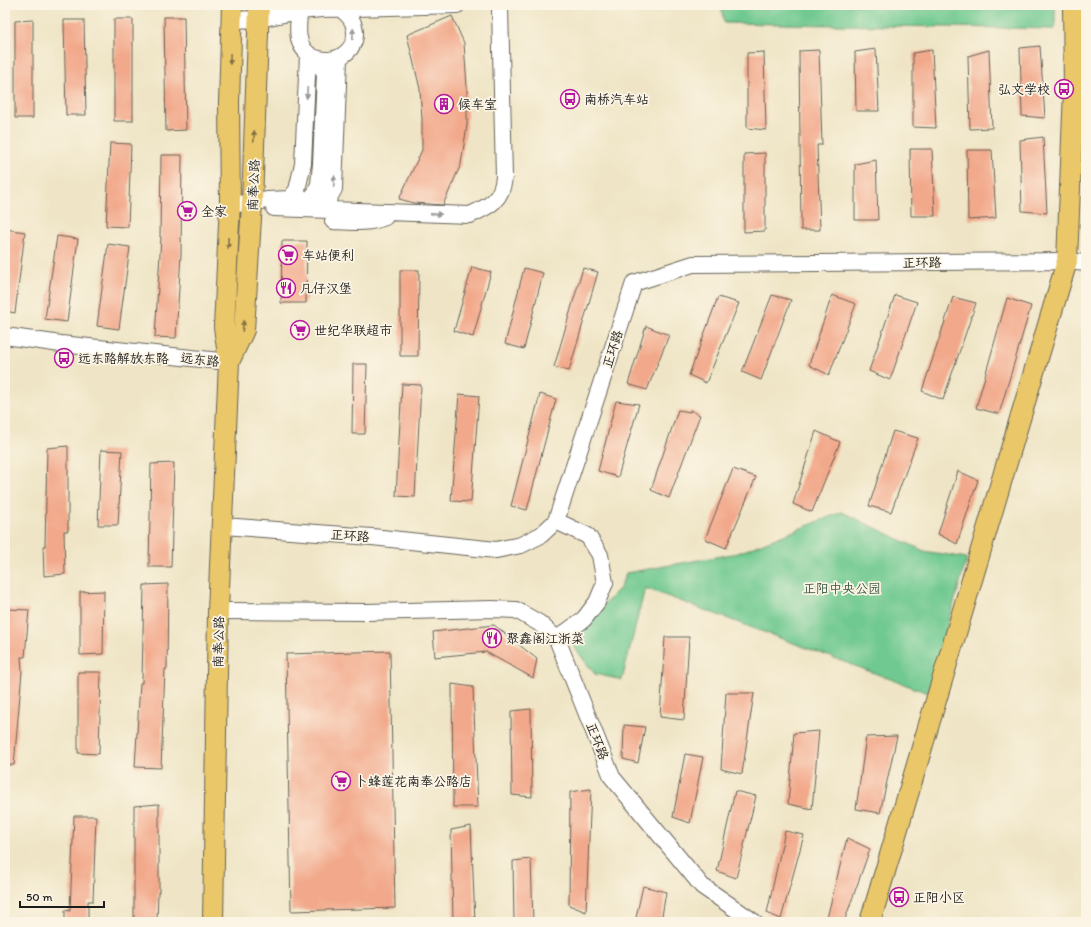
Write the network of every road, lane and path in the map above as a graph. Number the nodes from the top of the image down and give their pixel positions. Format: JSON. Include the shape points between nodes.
{"nodes":[{"id":1,"x":457,"y":5,"type":"edge"},
{"id":2,"x":1073,"y":5,"type":"edge"},
{"id":3,"x":497,"y":6,"type":"edge"},
{"id":4,"x":341,"y":9,"type":"junction"},
{"id":5,"x":299,"y":11,"type":"junction"},
{"id":6,"x":259,"y":12,"type":"edge"},
{"id":7,"x":231,"y":13,"type":"edge"},
{"id":8,"x":312,"y":56,"type":"junction"},
{"id":9,"x":339,"y":58,"type":"junction"},
{"id":10,"x":290,"y":198,"type":"junction"},
{"id":11,"x":309,"y":200,"type":"junction"},
{"id":12,"x":252,"y":203,"type":"junction"},
{"id":13,"x":230,"y":204,"type":"junction"},
{"id":14,"x":1077,"y":262,"type":"edge"},
{"id":15,"x":5,"y":336,"type":"edge"},
{"id":16,"x":229,"y":362,"type":"junction"},
{"id":17,"x":556,"y":520,"type":"junction"},
{"id":18,"x":223,"y":526,"type":"junction"},
{"id":19,"x":218,"y":610,"type":"junction"},
{"id":20,"x":558,"y":639,"type":"junction"},
{"id":21,"x":213,"y":922,"type":"edge"},
{"id":22,"x":754,"y":922,"type":"edge"},
{"id":23,"x":870,"y":922,"type":"edge"}],
"edges":[{"from":1,"to":4,"type":"street"},
{"from":2,"to":14,"type":"main road"},
{"from":12,"to":3,"type":"street","one_way":true,"via":[[274,208],[470,215],[486,208],[500,196],[504,184]]},
{"from":4,"to":5,"type":"street"},
{"from":9,"to":4,"type":"street","one_way":true,"via":[[349,50],[354,32],[353,23]]},
{"from":5,"to":6,"type":"street"},
{"from":5,"to":8,"type":"street","via":[[299,39],[302,47]]},
{"from":6,"to":7,"type":"street"},
{"from":12,"to":6,"type":"main road","name":"南奉公路","one_way":true},
{"from":7,"to":13,"type":"main road","name":"南奉公路","one_way":true},
{"from":8,"to":9,"type":"street","via":[[325,61]]},
{"from":8,"to":10,"type":"street","one_way":true,"via":[[303,164],[297,190]]},
{"from":8,"to":11,"type":"street","via":[[325,73],[319,184]]},
{"from":11,"to":9,"type":"street","one_way":true,"via":[[329,198],[334,189]]},
{"from":10,"to":11,"type":"street"},
{"from":10,"to":12,"type":"street"},
{"from":12,"to":13,"type":"street"},
{"from":16,"to":12,"type":"main road","name":"南奉公路","one_way":true,"via":[[244,330]]},
{"from":13,"to":16,"type":"main road","name":"南奉公路","one_way":true,"via":[[224,328]]},
{"from":14,"to":17,"type":"street","name":"正环路","via":[[693,264],[634,283]]},
{"from":14,"to":23,"type":"main road"},
{"from":15,"to":16,"type":"street","name":"远东路"},
{"from":16,"to":18,"type":"main road","name":"南奉公路"},
{"from":17,"to":18,"type":"street","name":"正环路","via":[[541,535],[521,545],[496,550],[372,537]]},
{"from":17,"to":20,"type":"street","via":[[588,536],[600,555],[606,583],[597,602],[584,619]]},
{"from":18,"to":19,"type":"main road","name":"南奉公路"},
{"from":19,"to":20,"type":"street","name":"正环路","via":[[516,610],[540,623]]},
{"from":19,"to":21,"type":"main road","name":"南奉公路"},
{"from":20,"to":22,"type":"street","name":"正环路","via":[[612,777],[702,886]]}]}
